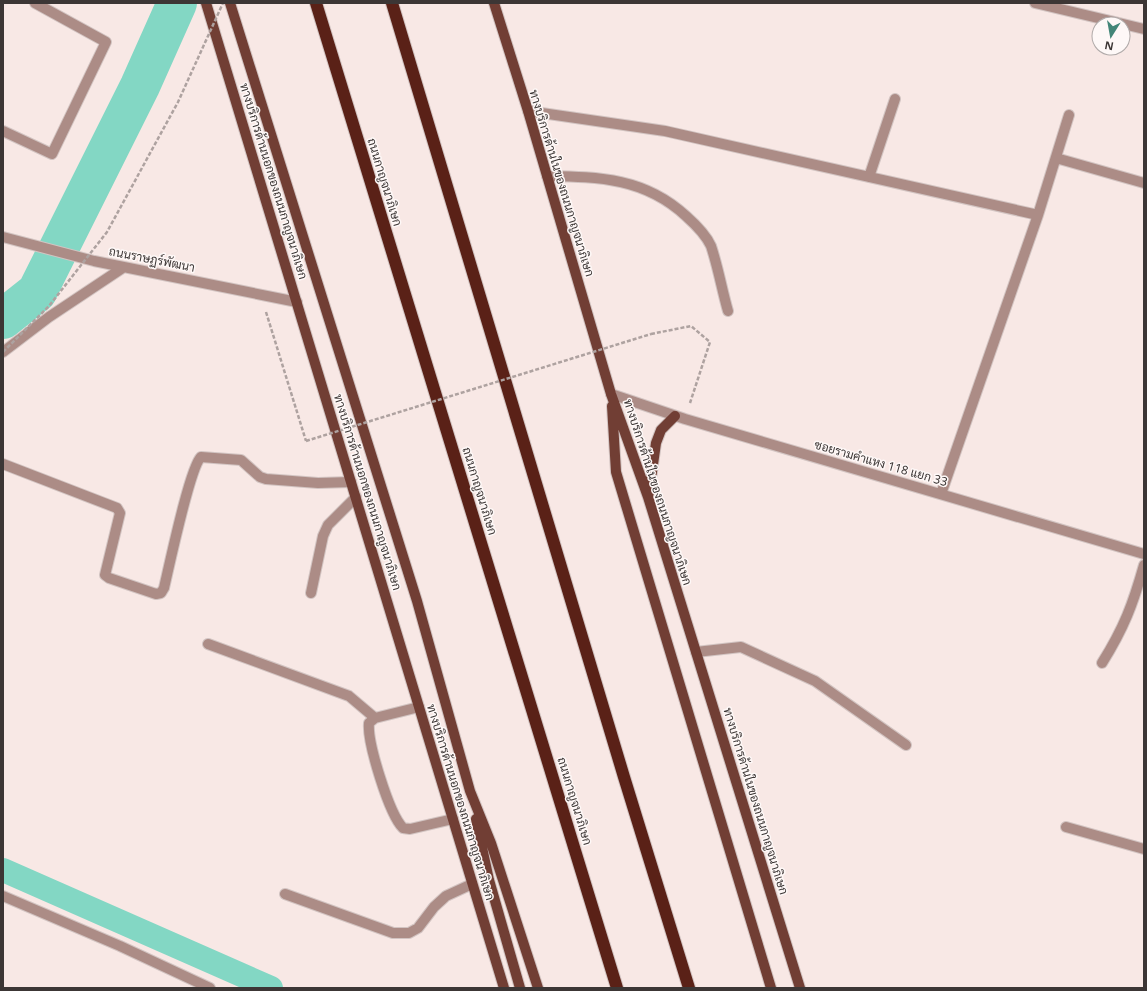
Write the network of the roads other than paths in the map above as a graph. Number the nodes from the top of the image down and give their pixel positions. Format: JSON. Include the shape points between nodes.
{"nodes":[{"id":1,"x":35,"y":3,"type":"edge"},
{"id":2,"x":206,"y":3,"type":"edge"},
{"id":3,"x":230,"y":3,"type":"edge"},
{"id":4,"x":316,"y":3,"type":"edge"},
{"id":5,"x":392,"y":3,"type":"edge"},
{"id":6,"x":494,"y":3,"type":"edge"},
{"id":7,"x":1035,"y":3,"type":"edge"},
{"id":8,"x":1144,"y":29,"type":"edge"},
{"id":9,"x":895,"y":99,"type":"dead end"},
{"id":10,"x":528,"y":112,"type":"junction"},
{"id":11,"x":1070,"y":115,"type":"dead end"},
{"id":12,"x":3,"y":131,"type":"edge"},
{"id":13,"x":1056,"y":158,"type":"junction"},
{"id":14,"x":547,"y":176,"type":"junction"},
{"id":15,"x":869,"y":177,"type":"junction"},
{"id":16,"x":1144,"y":183,"type":"edge"},
{"id":17,"x":1038,"y":215,"type":"junction"},
{"id":18,"x":3,"y":237,"type":"edge"},
{"id":19,"x":124,"y":267,"type":"junction"},
{"id":20,"x":297,"y":302,"type":"junction"},
{"id":21,"x":728,"y":311,"type":"dead end"},
{"id":22,"x":3,"y":352,"type":"edge"},
{"id":23,"x":611,"y":394,"type":"junction"},
{"id":24,"x":680,"y":418,"type":"junction"},
{"id":25,"x":3,"y":464,"type":"edge"},
{"id":26,"x":351,"y":482,"type":"junction"},
{"id":27,"x":941,"y":494,"type":"junction"},
{"id":28,"x":356,"y":497,"type":"junction"},
{"id":29,"x":648,"y":497,"type":"junction"},
{"id":30,"x":1144,"y":554,"type":"edge"},
{"id":31,"x":1144,"y":565,"type":"edge"},
{"id":32,"x":311,"y":593,"type":"dead end"},
{"id":33,"x":208,"y":644,"type":"dead end"},
{"id":34,"x":696,"y":652,"type":"junction"},
{"id":35,"x":1102,"y":663,"type":"dead end"},
{"id":36,"x":419,"y":707,"type":"junction"},
{"id":37,"x":375,"y":718,"type":"junction"},
{"id":38,"x":906,"y":746,"type":"dead end"},
{"id":39,"x":470,"y":791,"type":"junction"},
{"id":40,"x":453,"y":820,"type":"junction"},
{"id":41,"x":1066,"y":827,"type":"dead end"},
{"id":42,"x":1144,"y":849,"type":"edge"},
{"id":43,"x":472,"y":884,"type":"junction"},
{"id":44,"x":285,"y":894,"type":"dead end"},
{"id":45,"x":3,"y":896,"type":"edge"},
{"id":46,"x":210,"y":988,"type":"edge"},
{"id":47,"x":504,"y":988,"type":"edge"},
{"id":48,"x":520,"y":988,"type":"edge"},
{"id":49,"x":538,"y":988,"type":"edge"},
{"id":50,"x":617,"y":988,"type":"edge"},
{"id":51,"x":689,"y":988,"type":"edge"},
{"id":52,"x":771,"y":988,"type":"edge"},
{"id":53,"x":800,"y":988,"type":"edge"}],
"edges":[{"from":1,"to":12,"type":"street","via":[[106,42],[52,154]]},
{"from":2,"to":20,"type":"main road","name":"ทางบริการด้านนอกของถนนกาญจนาภิเษก"},
{"from":3,"to":39,"type":"main road","name":"ทางบริการด้านนอกของถนนกาญจนาภิเษก","via":[[417,601]]},
{"from":4,"to":50,"type":"highway","name":"ถนนกาญจนาภิเษก"},
{"from":5,"to":51,"type":"highway"},
{"from":6,"to":10,"type":"main road","name":"ทางบริการด้านในของถนนกาญจนาภิเษก"},
{"from":7,"to":8,"type":"street"},
{"from":9,"to":15,"type":"street"},
{"from":10,"to":14,"type":"main road","name":"ทางบริการด้านในของถนนกาญจนาภิเษก"},
{"from":10,"to":15,"type":"street","via":[[665,130]]},
{"from":11,"to":13,"type":"street"},
{"from":13,"to":16,"type":"street"},
{"from":13,"to":17,"type":"street"},
{"from":14,"to":21,"type":"street","via":[[598,177],[626,182],[672,203],[696,224],[710,245]]},
{"from":14,"to":23,"type":"main road","name":"ทางบริการด้านในของถนนกาญจนาภิเษก"},
{"from":15,"to":17,"type":"street"},
{"from":17,"to":27,"type":"street"},
{"from":18,"to":19,"type":"street","name":"ถนนราษฏร์พัฒนา"},
{"from":19,"to":20,"type":"street","name":"ถนนราษฏร์พัฒนา"},
{"from":19,"to":22,"type":"street","via":[[48,317]]},
{"from":20,"to":26,"type":"main road","name":"ทางบริการด้านนอกของถนนกาญจนาภิเษก"},
{"from":23,"to":24,"type":"street","name":"ซอยรามคำแหง 118 แยก 33"},
{"from":23,"to":29,"type":"main road","name":"ทางบริการด้านในของถนนกาญจนาภิเษก"},
{"from":23,"to":52,"type":"main road","via":[[616,472]]},
{"from":24,"to":27,"type":"street","name":"ซอยรามคำแหง 118 แยก 33"},
{"from":24,"to":29,"type":"main road","via":[[662,430],[656,443]]},
{"from":25,"to":26,"type":"street","via":[[117,508],[120,513],[105,575],[156,594],[161,593],[164,588],[188,491],[196,463],[201,457],[241,460],[260,477],[266,479],[318,483]]},
{"from":26,"to":28,"type":"main road","name":"ทางบริการด้านนอกของถนนกาญจนาภิเษก"},
{"from":27,"to":30,"type":"street","name":"ซอยรามคำแหง 118 แยก 33"},
{"from":28,"to":32,"type":"street","via":[[328,525],[322,536]]},
{"from":28,"to":36,"type":"main road","name":"ทางบริการด้านนอกของถนนกาญจนาภิเษก"},
{"from":29,"to":34,"type":"main road","name":"ทางบริการด้านในของถนนกาญจนาภิเษก"},
{"from":31,"to":35,"type":"street","via":[[1133,604]]},
{"from":33,"to":37,"type":"street","via":[[349,696]]},
{"from":34,"to":38,"type":"street","via":[[741,646],[815,681]]},
{"from":34,"to":53,"type":"main road","name":"ทางบริการด้านในของถนนกาญจนาภิเษก"},
{"from":36,"to":37,"type":"street"},
{"from":36,"to":40,"type":"main road","name":"ทางบริการด้านนอกของถนนกาญจนาภิเษก"},
{"from":37,"to":40,"type":"street","via":[[369,723],[369,736],[397,823],[403,828],[410,829]]},
{"from":39,"to":48,"type":"main road","via":[[489,880]]},
{"from":39,"to":49,"type":"main road","via":[[491,843]]},
{"from":40,"to":43,"type":"main road","name":"ทางบริการด้านนอกของถนนกาญจนาภิเษก"},
{"from":41,"to":42,"type":"street"},
{"from":43,"to":44,"type":"street","via":[[446,896],[418,928],[409,933],[392,933]]},
{"from":43,"to":47,"type":"main road","name":"ทางบริการด้านนอกของถนนกาญจนาภิเษก"},
{"from":45,"to":46,"type":"street"}]}
